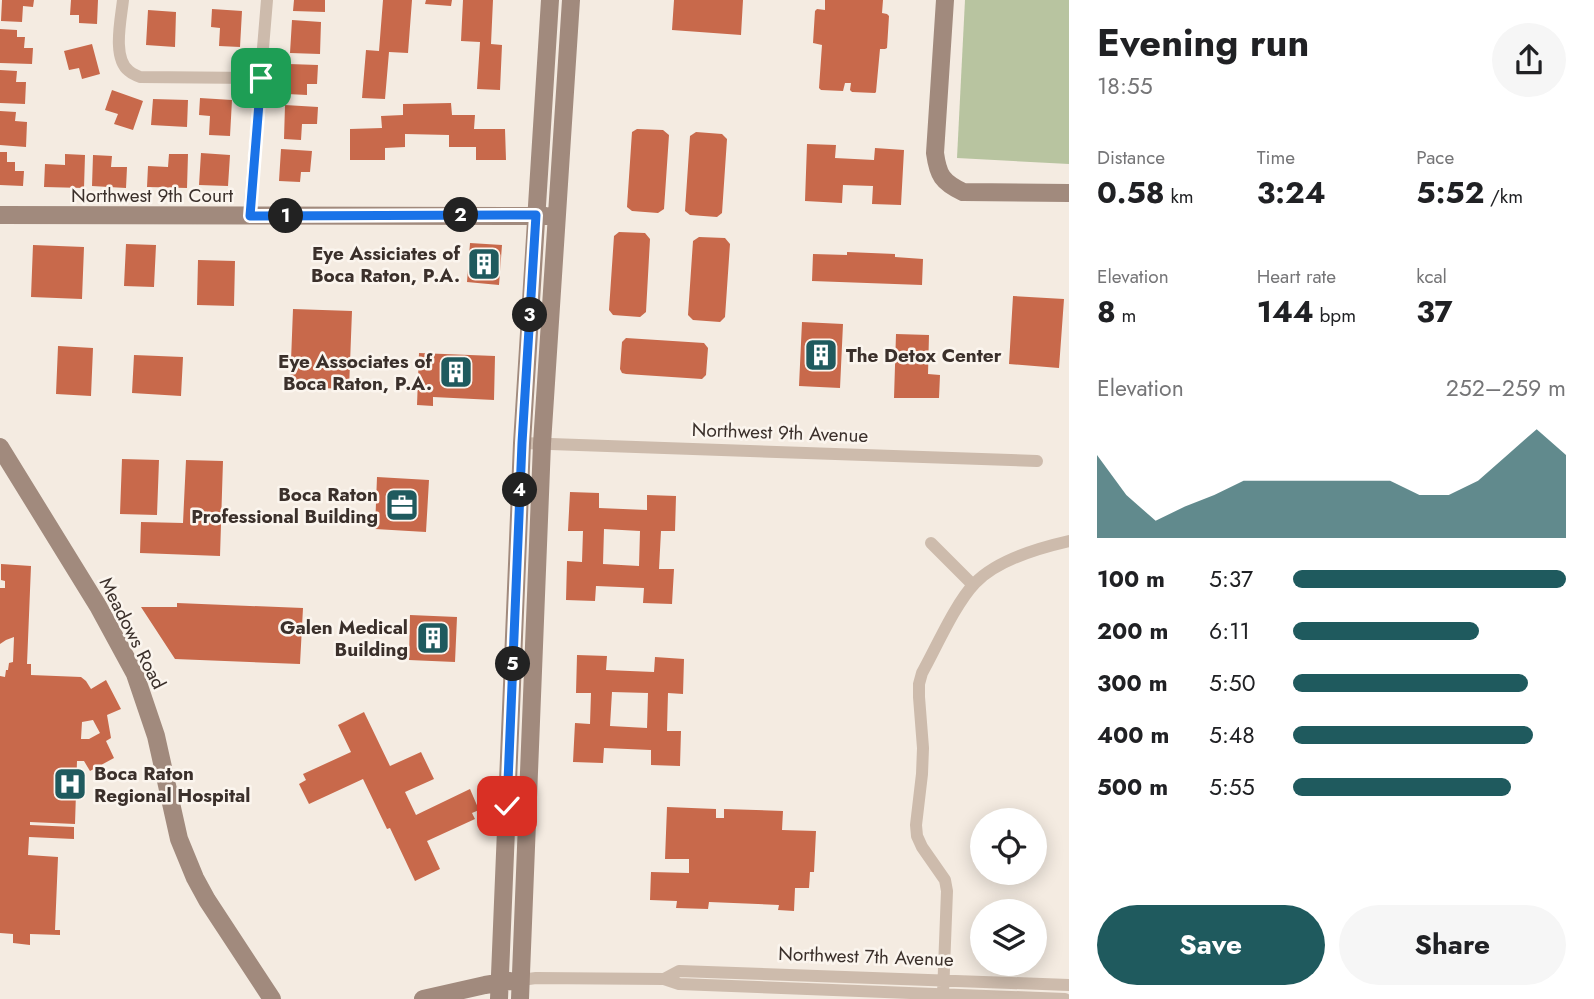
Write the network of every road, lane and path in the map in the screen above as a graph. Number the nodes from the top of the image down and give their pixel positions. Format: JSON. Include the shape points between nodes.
{"nodes":[{"id":1,"x":122,"y":0,"type":"edge"},
{"id":2,"x":267,"y":0,"type":"edge"},
{"id":3,"x":550,"y":0,"type":"edge"},
{"id":4,"x":571,"y":0,"type":"edge"},
{"id":5,"x":945,"y":0,"type":"edge"},
{"id":6,"x":261,"y":78,"type":"junction"},
{"id":7,"x":1069,"y":193,"type":"edge"},
{"id":8,"x":0,"y":215,"type":"edge"},
{"id":9,"x":536,"y":215,"type":"junction"},
{"id":10,"x":250,"y":216,"type":"junction"},
{"id":11,"x":556,"y":217,"type":"junction"},
{"id":12,"x":522,"y":443,"type":"junction"},
{"id":13,"x":542,"y":444,"type":"junction"},
{"id":14,"x":0,"y":447,"type":"edge"},
{"id":15,"x":1037,"y":461,"type":"dead end"},
{"id":16,"x":1069,"y":541,"type":"edge"},
{"id":17,"x":931,"y":543,"type":"dead end"},
{"id":18,"x":973,"y":585,"type":"junction"},
{"id":19,"x":664,"y":979,"type":"junction"},
{"id":20,"x":521,"y":980,"type":"junction"},
{"id":21,"x":944,"y":980,"type":"junction"},
{"id":22,"x":1069,"y":985,"type":"edge"},
{"id":23,"x":499,"y":991,"type":"edge"},
{"id":24,"x":943,"y":994,"type":"junction"},
{"id":25,"x":272,"y":999,"type":"edge"},
{"id":26,"x":423,"y":999,"type":"edge"},
{"id":27,"x":520,"y":999,"type":"edge"},
{"id":28,"x":1065,"y":999,"type":"edge"}],
"edges":[{"from":1,"to":6,"type":"street","via":[[119,48],[128,71],[139,76]]},
{"from":2,"to":6,"type":"street"},
{"from":3,"to":9,"type":"street"},
{"from":4,"to":11,"type":"street"},
{"from":5,"to":7,"type":"street","via":[[935,153],[943,180],[963,192]]},
{"from":6,"to":10,"type":"street"},
{"from":8,"to":10,"type":"street","name":"Northwest 9th Court"},
{"from":9,"to":10,"type":"street","name":"Northwest 9th Court"},
{"from":9,"to":11,"type":"street","name":"Northwest 9th Court"},
{"from":9,"to":12,"type":"street"},
{"from":11,"to":13,"type":"street"},
{"from":12,"to":13,"type":"street","name":"Northwest 9th Avenue"},
{"from":12,"to":23,"type":"street"},
{"from":13,"to":15,"type":"street","name":"Northwest 9th Avenue"},
{"from":13,"to":20,"type":"street"},
{"from":14,"to":25,"type":"street","name":"Meadows Road","via":[[135,674],[156,736],[178,839],[207,900]]},
{"from":16,"to":18,"type":"street","via":[[1001,564]]},
{"from":17,"to":18,"type":"street"},
{"from":18,"to":21,"type":"street","via":[[919,684],[923,748],[916,825],[922,847],[945,880],[947,891]]},
{"from":19,"to":20,"type":"street","name":"Northwest 7th Avenue"},
{"from":19,"to":21,"type":"street","name":"Northwest 7th Avenue","via":[[679,971]]},
{"from":19,"to":24,"type":"street","name":"Northwest 7th Avenue","via":[[679,984]]},
{"from":20,"to":23,"type":"street","name":"Northwest 7th Avenue"},
{"from":20,"to":27,"type":"street"},
{"from":21,"to":22,"type":"street","name":"Northwest 7th Avenue"},
{"from":21,"to":24,"type":"street"},
{"from":23,"to":26,"type":"street"},
{"from":24,"to":28,"type":"street","name":"Northwest 7th Avenue"}]}
